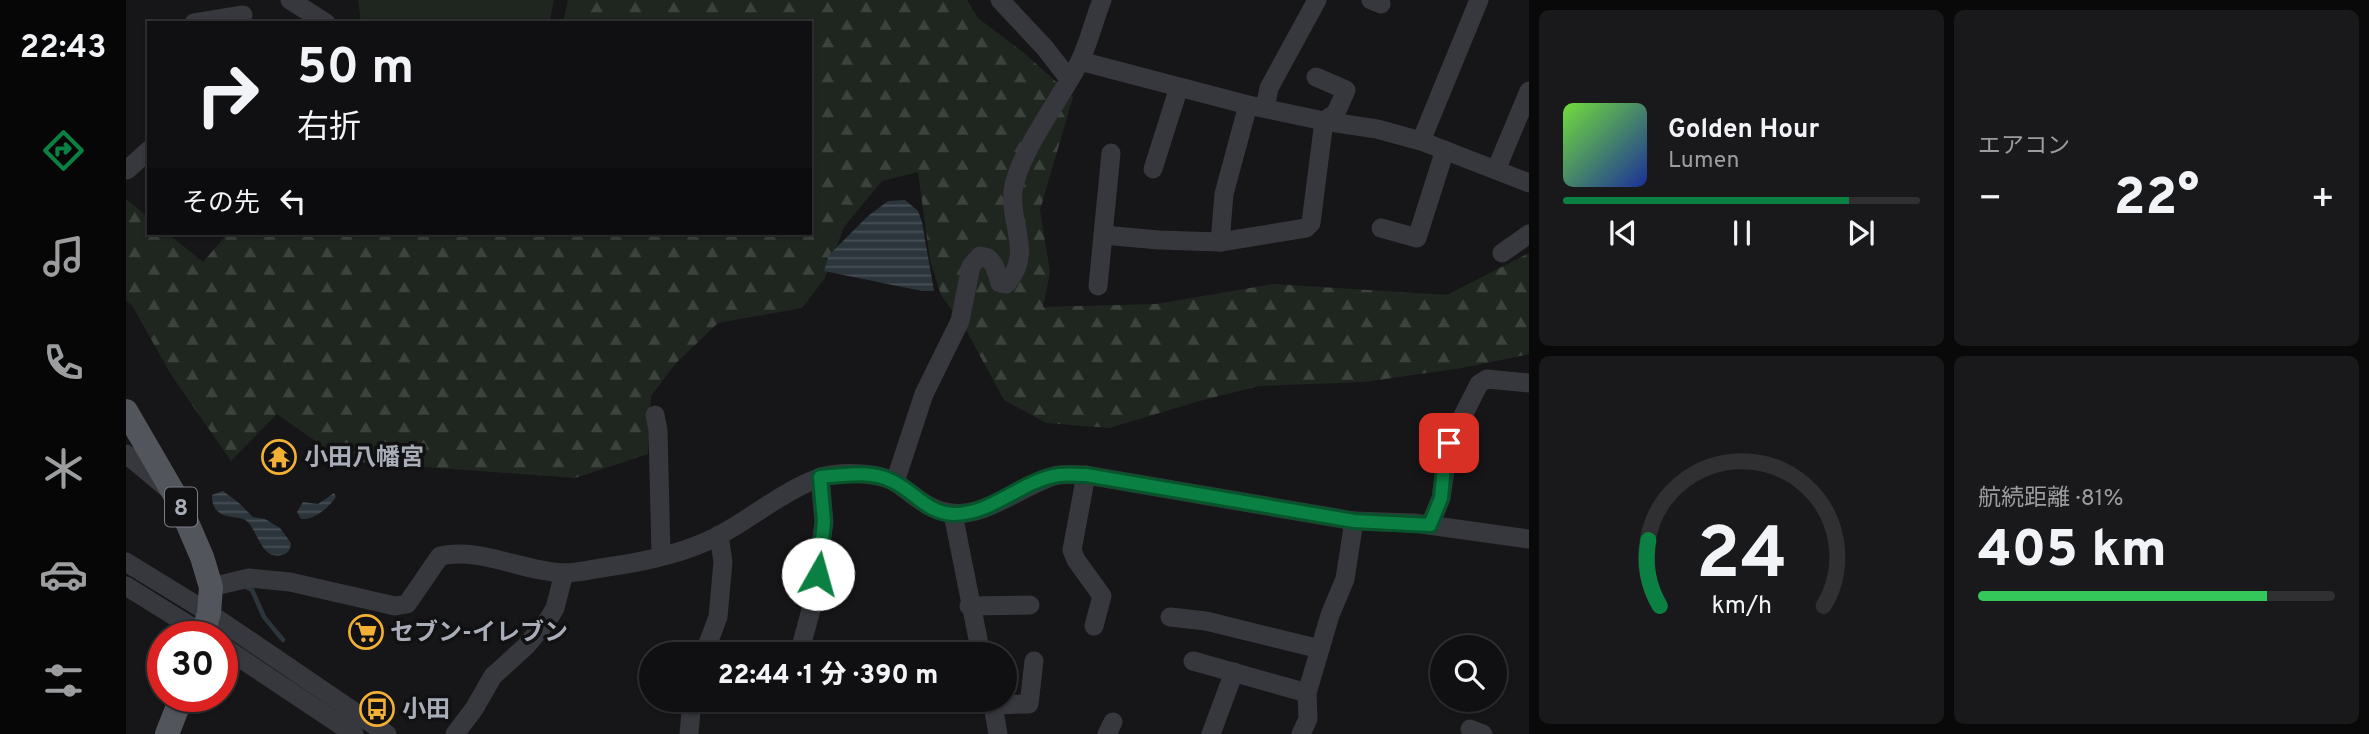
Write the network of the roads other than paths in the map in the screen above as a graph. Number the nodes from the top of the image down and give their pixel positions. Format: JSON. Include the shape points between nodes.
{"nodes":[{"id":1,"x":290,"y":0,"type":"edge"},
{"id":2,"x":1000,"y":0,"type":"edge"},
{"id":3,"x":1101,"y":0,"type":"edge"},
{"id":4,"x":1317,"y":0,"type":"edge"},
{"id":5,"x":1479,"y":0,"type":"edge"},
{"id":6,"x":243,"y":12,"type":"edge"},
{"id":7,"x":203,"y":21,"type":"edge"},
{"id":8,"x":323,"y":21,"type":"edge"},
{"id":9,"x":1080,"y":61,"type":"junction"},
{"id":10,"x":1316,"y":77,"type":"dead end"},
{"id":11,"x":1069,"y":79,"type":"junction"},
{"id":12,"x":1179,"y":87,"type":"junction"},
{"id":13,"x":1529,"y":91,"type":"edge"},
{"id":14,"x":1257,"y":107,"type":"junction"},
{"id":15,"x":1324,"y":121,"type":"junction"},
{"id":16,"x":1421,"y":141,"type":"junction"},
{"id":17,"x":1445,"y":150,"type":"junction"},
{"id":18,"x":147,"y":152,"type":"edge"},
{"id":19,"x":1111,"y":153,"type":"dead end"},
{"id":20,"x":1153,"y":169,"type":"dead end"},
{"id":21,"x":127,"y":170,"type":"edge"},
{"id":22,"x":1496,"y":170,"type":"junction"},
{"id":23,"x":1529,"y":183,"type":"edge"},
{"id":24,"x":1381,"y":228,"type":"dead end"},
{"id":25,"x":1529,"y":234,"type":"edge"},
{"id":26,"x":1103,"y":235,"type":"junction"},
{"id":27,"x":1220,"y":242,"type":"junction"},
{"id":28,"x":1502,"y":253,"type":"dead end"},
{"id":29,"x":1098,"y":286,"type":"dead end"},
{"id":30,"x":1529,"y":383,"type":"edge"},
{"id":31,"x":126,"y":411,"type":"edge"},
{"id":32,"x":654,"y":415,"type":"dead end"},
{"id":33,"x":126,"y":454,"type":"edge"},
{"id":34,"x":1086,"y":475,"type":"junction"},
{"id":35,"x":820,"y":477,"type":"junction"},
{"id":36,"x":895,"y":482,"type":"junction"},
{"id":37,"x":176,"y":497,"type":"junction"},
{"id":38,"x":953,"y":514,"type":"junction"},
{"id":39,"x":1354,"y":521,"type":"junction"},
{"id":40,"x":1430,"y":525,"type":"junction"},
{"id":41,"x":719,"y":535,"type":"junction"},
{"id":42,"x":1529,"y":539,"type":"edge"},
{"id":43,"x":661,"y":555,"type":"junction"},
{"id":44,"x":126,"y":562,"type":"edge"},
{"id":45,"x":564,"y":573,"type":"junction"},
{"id":46,"x":126,"y":586,"type":"edge"},
{"id":47,"x":211,"y":587,"type":"junction"},
{"id":48,"x":1030,"y":605,"type":"dead end"},
{"id":49,"x":969,"y":606,"type":"junction"},
{"id":50,"x":1170,"y":617,"type":"dead end"},
{"id":51,"x":188,"y":621,"type":"edge"},
{"id":52,"x":195,"y":621,"type":"edge"},
{"id":53,"x":210,"y":621,"type":"edge"},
{"id":54,"x":1094,"y":626,"type":"dead end"},
{"id":55,"x":709,"y":642,"type":"edge"},
{"id":56,"x":802,"y":642,"type":"edge"},
{"id":57,"x":978,"y":642,"type":"edge"},
{"id":58,"x":238,"y":649,"type":"edge"},
{"id":59,"x":1320,"y":649,"type":"junction"},
{"id":60,"x":238,"y":653,"type":"edge"},
{"id":61,"x":1193,"y":661,"type":"dead end"},
{"id":62,"x":1034,"y":662,"type":"dead end"},
{"id":63,"x":1234,"y":672,"type":"junction"},
{"id":64,"x":1307,"y":693,"type":"junction"},
{"id":65,"x":1017,"y":704,"type":"edge"},
{"id":66,"x":176,"y":712,"type":"edge"},
{"id":67,"x":691,"y":712,"type":"edge"},
{"id":68,"x":994,"y":712,"type":"edge"},
{"id":69,"x":167,"y":734,"type":"edge"},
{"id":70,"x":354,"y":734,"type":"edge"},
{"id":71,"x":387,"y":734,"type":"edge"},
{"id":72,"x":455,"y":734,"type":"edge"},
{"id":73,"x":689,"y":734,"type":"edge"},
{"id":74,"x":998,"y":734,"type":"edge"},
{"id":75,"x":1211,"y":734,"type":"edge"},
{"id":76,"x":1301,"y":734,"type":"edge"}],
"edges":[{"from":1,"to":8,"type":"street"},
{"from":2,"to":11,"type":"street"},
{"from":3,"to":9,"type":"street"},
{"from":4,"to":14,"type":"street"},
{"from":5,"to":16,"type":"street"},
{"from":6,"to":7,"type":"street"},
{"from":9,"to":11,"type":"street"},
{"from":9,"to":12,"type":"street"},
{"from":10,"to":15,"type":"street","via":[[1346,90],[1336,113]]},
{"from":11,"to":36,"type":"street","via":[[1020,166],[1013,191],[1019,260],[1012,277],[1006,284],[1000,283],[988,258],[979,256],[971,266],[960,321],[924,394]]},
{"from":12,"to":14,"type":"street"},
{"from":12,"to":20,"type":"street"},
{"from":13,"to":22,"type":"street"},
{"from":14,"to":15,"type":"street"},
{"from":14,"to":27,"type":"street","via":[[1224,194]]},
{"from":15,"to":16,"type":"street"},
{"from":15,"to":27,"type":"street","via":[[1311,223],[1306,228]]},
{"from":16,"to":17,"type":"street"},
{"from":17,"to":22,"type":"street"},
{"from":17,"to":24,"type":"street","via":[[1417,238]]},
{"from":18,"to":21,"type":"street"},
{"from":19,"to":26,"type":"street"},
{"from":22,"to":23,"type":"street"},
{"from":25,"to":28,"type":"street"},
{"from":26,"to":27,"type":"street"},
{"from":26,"to":29,"type":"street"},
{"from":30,"to":40,"type":"street","via":[[1487,379],[1479,384],[1449,443],[1441,498]]},
{"from":31,"to":37,"type":"main road","number":"8"},
{"from":32,"to":43,"type":"street"},
{"from":33,"to":37,"type":"street"},
{"from":34,"to":38,"type":"street","via":[[1057,475],[993,505]]},
{"from":34,"to":39,"type":"street"},
{"from":34,"to":54,"type":"street","via":[[1072,550],[1102,596]]},
{"from":35,"to":36,"type":"street","via":[[856,474]]},
{"from":35,"to":41,"type":"street"},
{"from":35,"to":56,"type":"street","via":[[824,522]]},
{"from":36,"to":38,"type":"street","via":[[927,507]]},
{"from":37,"to":47,"type":"main road","number":"8"},
{"from":38,"to":49,"type":"street"},
{"from":39,"to":40,"type":"street"},
{"from":39,"to":59,"type":"street","via":[[1345,579]]},
{"from":40,"to":42,"type":"street"},
{"from":41,"to":43,"type":"street"},
{"from":41,"to":55,"type":"street","via":[[723,562],[718,617]]},
{"from":43,"to":45,"type":"street"},
{"from":44,"to":52,"type":"street"},
{"from":45,"to":47,"type":"street","via":[[451,553],[440,556],[407,604],[396,606],[290,582],[249,578]]},
{"from":45,"to":72,"type":"street","via":[[548,620],[493,676]]},
{"from":46,"to":51,"type":"street"},
{"from":47,"to":53,"type":"main road","number":"8"},
{"from":48,"to":49,"type":"street"},
{"from":49,"to":57,"type":"street"},
{"from":50,"to":59,"type":"street","via":[[1206,621]]},
{"from":58,"to":71,"type":"street"},
{"from":59,"to":64,"type":"street"},
{"from":60,"to":70,"type":"street"},
{"from":61,"to":63,"type":"street"},
{"from":62,"to":65,"type":"street","via":[[1029,704]]},
{"from":63,"to":64,"type":"street"},
{"from":63,"to":75,"type":"street"},
{"from":64,"to":76,"type":"street","via":[[1308,719]]},
{"from":66,"to":69,"type":"main road"},
{"from":67,"to":73,"type":"street"},
{"from":68,"to":74,"type":"street"}]}
